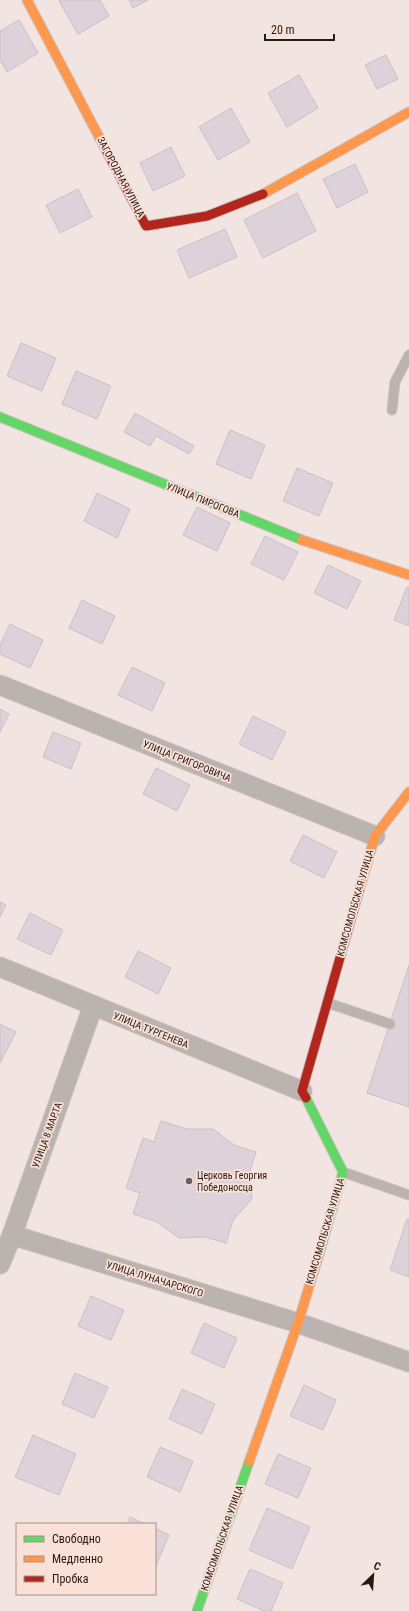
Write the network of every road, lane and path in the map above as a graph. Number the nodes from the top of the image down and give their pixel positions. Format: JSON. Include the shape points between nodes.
{"nodes":[{"id":1,"x":27,"y":0,"type":"edge"},
{"id":2,"x":409,"y":112,"type":"edge"},
{"id":3,"x":409,"y":355,"type":"edge"},
{"id":4,"x":392,"y":410,"type":"dead end"},
{"id":5,"x":0,"y":417,"type":"edge"},
{"id":6,"x":409,"y":575,"type":"edge"},
{"id":7,"x":0,"y":685,"type":"edge"},
{"id":8,"x":409,"y":792,"type":"edge"},
{"id":9,"x":375,"y":836,"type":"junction"},
{"id":10,"x":0,"y":967,"type":"edge"},
{"id":11,"x":326,"y":1002,"type":"junction"},
{"id":12,"x":93,"y":1006,"type":"junction"},
{"id":13,"x":390,"y":1024,"type":"dead end"},
{"id":14,"x":302,"y":1091,"type":"junction"},
{"id":15,"x":343,"y":1172,"type":"junction"},
{"id":16,"x":409,"y":1195,"type":"edge"},
{"id":17,"x":12,"y":1235,"type":"junction"},
{"id":18,"x":0,"y":1264,"type":"edge"},
{"id":19,"x":298,"y":1323,"type":"junction"},
{"id":20,"x":409,"y":1362,"type":"edge"},
{"id":21,"x":197,"y":1611,"type":"edge"}],
"edges":[{"from":1,"to":2,"type":"street","name":"ЗАГОРОДНАЯ УЛИЦА","via":[[146,226],[206,216],[259,197]]},
{"from":3,"to":4,"type":"lane","via":[[395,382]]},
{"from":5,"to":6,"type":"street","name":"УЛИЦА ПИРОГОВА","via":[[297,538]]},
{"from":7,"to":9,"type":"street","name":"УЛИЦА ГРИГОРОВИЧА"},
{"from":8,"to":9,"type":"street","name":"КОМСОМОЛЬСКАЯ УЛИЦА"},
{"from":9,"to":11,"type":"street","name":"КОМСОМОЛЬСКАЯ УЛИЦА"},
{"from":10,"to":12,"type":"street","name":"УЛИЦА ТУРГЕНЕВА"},
{"from":11,"to":13,"type":"lane"},
{"from":11,"to":14,"type":"street","name":"КОМСОМОЛЬСКАЯ УЛИЦА"},
{"from":12,"to":14,"type":"street","name":"УЛИЦА ТУРГЕНЕВА"},
{"from":12,"to":17,"type":"street","name":"УЛИЦА 8 МАРТА"},
{"from":14,"to":15,"type":"street","name":"КОМСОМОЛЬСКАЯ УЛИЦА"},
{"from":15,"to":16,"type":"lane"},
{"from":15,"to":19,"type":"street","name":"КОМСОМОЛЬСКАЯ УЛИЦА"},
{"from":17,"to":18,"type":"street","name":"УЛИЦА 8 МАРТА"},
{"from":17,"to":19,"type":"street","name":"УЛИЦА ЛУНАЧАРСКОГО"},
{"from":19,"to":20,"type":"street","name":"УЛИЦА ЛУНАЧАРСКОГО"},
{"from":19,"to":21,"type":"street","name":"КОМСОМОЛЬСКАЯ УЛИЦА"}]}
